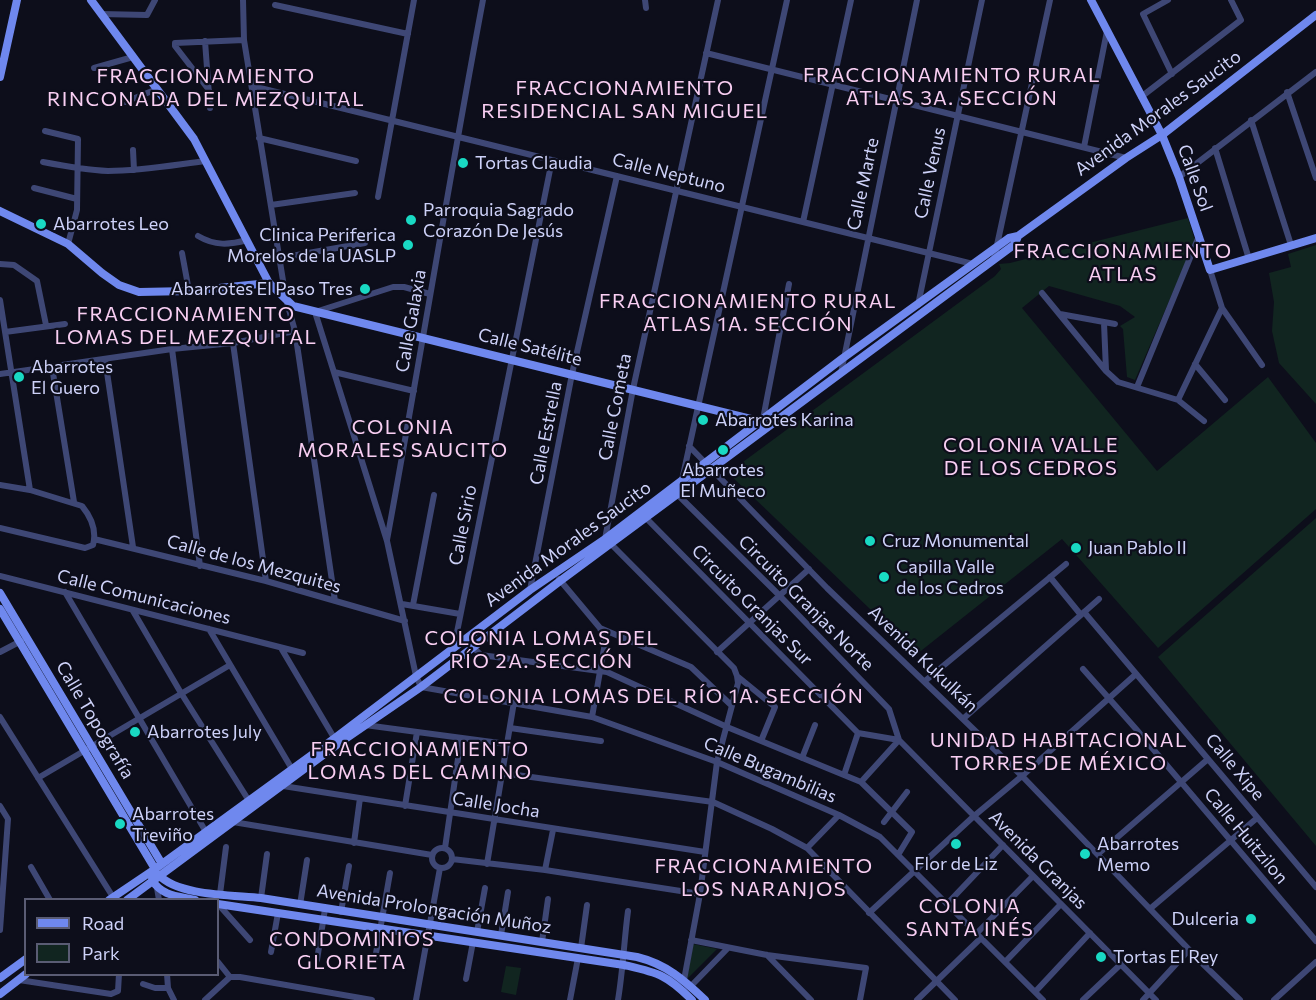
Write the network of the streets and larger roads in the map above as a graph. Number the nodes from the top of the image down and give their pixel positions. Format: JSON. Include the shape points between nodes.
{"nodes":[{"id":1,"x":17,"y":0,"type":"edge"},
{"id":2,"x":91,"y":0,"type":"edge"},
{"id":3,"x":155,"y":0,"type":"edge"},
{"id":4,"x":243,"y":0,"type":"edge"},
{"id":5,"x":414,"y":0,"type":"edge"},
{"id":6,"x":483,"y":0,"type":"edge"},
{"id":7,"x":645,"y":0,"type":"edge"},
{"id":8,"x":718,"y":0,"type":"edge"},
{"id":9,"x":787,"y":0,"type":"edge"},
{"id":10,"x":851,"y":0,"type":"edge"},
{"id":11,"x":916,"y":0,"type":"edge"},
{"id":12,"x":982,"y":0,"type":"edge"},
{"id":13,"x":1050,"y":0,"type":"edge"},
{"id":14,"x":1091,"y":0,"type":"edge"},
{"id":15,"x":1168,"y":0,"type":"edge"},
{"id":16,"x":1231,"y":0,"type":"edge"},
{"id":17,"x":275,"y":5,"type":"dead end"},
{"id":18,"x":646,"y":8,"type":"dead end"},
{"id":19,"x":101,"y":14,"type":"junction"},
{"id":20,"x":1316,"y":15,"type":"edge"},
{"id":21,"x":1107,"y":31,"type":"junction"},
{"id":22,"x":408,"y":34,"type":"junction"},
{"id":23,"x":244,"y":40,"type":"junction"},
{"id":24,"x":205,"y":42,"type":"junction"},
{"id":25,"x":706,"y":53,"type":"junction"},
{"id":26,"x":133,"y":57,"type":"junction"},
{"id":27,"x":94,"y":68,"type":"dead end"},
{"id":28,"x":771,"y":70,"type":"junction"},
{"id":29,"x":1316,"y":72,"type":"edge"},
{"id":30,"x":1172,"y":74,"type":"junction"},
{"id":31,"x":0,"y":76,"type":"edge"},
{"id":32,"x":833,"y":85,"type":"junction"},
{"id":33,"x":252,"y":86,"type":"junction"},
{"id":34,"x":157,"y":89,"type":"junction"},
{"id":35,"x":209,"y":90,"type":"junction"},
{"id":36,"x":1287,"y":92,"type":"junction"},
{"id":37,"x":1141,"y":97,"type":"junction"},
{"id":38,"x":896,"y":101,"type":"junction"},
{"id":39,"x":125,"y":102,"type":"dead end"},
{"id":40,"x":210,"y":108,"type":"dead end"},
{"id":41,"x":958,"y":116,"type":"junction"},
{"id":42,"x":392,"y":120,"type":"junction"},
{"id":43,"x":1251,"y":120,"type":"junction"},
{"id":44,"x":45,"y":131,"type":"dead end"},
{"id":45,"x":1021,"y":132,"type":"junction"},
{"id":46,"x":1162,"y":135,"type":"junction"},
{"id":47,"x":457,"y":136,"type":"junction"},
{"id":48,"x":259,"y":138,"type":"junction"},
{"id":49,"x":1084,"y":147,"type":"junction"},
{"id":50,"x":1215,"y":148,"type":"junction"},
{"id":51,"x":133,"y":150,"type":"dead end"},
{"id":52,"x":1126,"y":158,"type":"junction"},
{"id":53,"x":552,"y":160,"type":"junction"},
{"id":54,"x":206,"y":161,"type":"junction"},
{"id":55,"x":356,"y":161,"type":"dead end"},
{"id":56,"x":43,"y":162,"type":"dead end"},
{"id":57,"x":78,"y":169,"type":"junction"},
{"id":58,"x":134,"y":170,"type":"junction"},
{"id":59,"x":617,"y":176,"type":"junction"},
{"id":60,"x":1179,"y":177,"type":"junction"},
{"id":61,"x":1316,"y":178,"type":"edge"},
{"id":62,"x":34,"y":188,"type":"dead end"},
{"id":63,"x":676,"y":191,"type":"junction"},
{"id":64,"x":355,"y":193,"type":"dead end"},
{"id":65,"x":378,"y":197,"type":"dead end"},
{"id":66,"x":77,"y":199,"type":"junction"},
{"id":67,"x":271,"y":205,"type":"junction"},
{"id":68,"x":741,"y":207,"type":"junction"},
{"id":69,"x":0,"y":211,"type":"edge"},
{"id":70,"x":803,"y":222,"type":"junction"},
{"id":71,"x":198,"y":236,"type":"dead end"},
{"id":72,"x":1018,"y":236,"type":"junction"},
{"id":73,"x":1199,"y":237,"type":"junction"},
{"id":74,"x":868,"y":238,"type":"junction"},
{"id":75,"x":1316,"y":238,"type":"edge"},
{"id":76,"x":247,"y":240,"type":"junction"},
{"id":77,"x":365,"y":243,"type":"dead end"},
{"id":78,"x":68,"y":244,"type":"junction"},
{"id":79,"x":1292,"y":245,"type":"junction"},
{"id":80,"x":996,"y":247,"type":"junction"},
{"id":81,"x":182,"y":253,"type":"dead end"},
{"id":82,"x":929,"y":253,"type":"junction"},
{"id":83,"x":280,"y":258,"type":"junction"},
{"id":84,"x":994,"y":259,"type":"junction"},
{"id":85,"x":1249,"y":259,"type":"junction"},
{"id":86,"x":0,"y":264,"type":"edge"},
{"id":87,"x":973,"y":264,"type":"junction"},
{"id":88,"x":1210,"y":270,"type":"junction"},
{"id":89,"x":269,"y":283,"type":"junction"},
{"id":90,"x":789,"y":284,"type":"dead end"},
{"id":91,"x":189,"y":291,"type":"junction"},
{"id":92,"x":1042,"y":293,"type":"dead end"},
{"id":93,"x":430,"y":294,"type":"junction"},
{"id":94,"x":286,"y":299,"type":"junction"},
{"id":95,"x":0,"y":300,"type":"edge"},
{"id":96,"x":919,"y":303,"type":"junction"},
{"id":97,"x":1222,"y":308,"type":"junction"},
{"id":98,"x":315,"y":312,"type":"junction"},
{"id":99,"x":1060,"y":314,"type":"junction"},
{"id":100,"x":916,"y":317,"type":"junction"},
{"id":101,"x":1104,"y":323,"type":"junction"},
{"id":102,"x":65,"y":324,"type":"dead end"},
{"id":103,"x":1114,"y":324,"type":"dead end"},
{"id":104,"x":46,"y":326,"type":"junction"},
{"id":105,"x":295,"y":331,"type":"junction"},
{"id":106,"x":5,"y":332,"type":"junction"},
{"id":107,"x":887,"y":333,"type":"junction"},
{"id":108,"x":423,"y":337,"type":"junction"},
{"id":109,"x":233,"y":343,"type":"junction"},
{"id":110,"x":172,"y":349,"type":"junction"},
{"id":111,"x":843,"y":358,"type":"junction"},
{"id":112,"x":105,"y":359,"type":"junction"},
{"id":113,"x":512,"y":359,"type":"junction"},
{"id":114,"x":1195,"y":364,"type":"junction"},
{"id":115,"x":1262,"y":365,"type":"dead end"},
{"id":116,"x":52,"y":367,"type":"junction"},
{"id":117,"x":1106,"y":371,"type":"junction"},
{"id":118,"x":334,"y":372,"type":"junction"},
{"id":119,"x":11,"y":373,"type":"junction"},
{"id":120,"x":840,"y":373,"type":"junction"},
{"id":121,"x":0,"y":374,"type":"edge"},
{"id":122,"x":572,"y":374,"type":"junction"},
{"id":123,"x":1137,"y":387,"type":"junction"},
{"id":124,"x":633,"y":389,"type":"junction"},
{"id":125,"x":414,"y":392,"type":"junction"},
{"id":126,"x":1178,"y":400,"type":"junction"},
{"id":127,"x":1225,"y":400,"type":"dead end"},
{"id":128,"x":698,"y":406,"type":"junction"},
{"id":129,"x":761,"y":420,"type":"junction"},
{"id":130,"x":1204,"y":421,"type":"dead end"},
{"id":131,"x":765,"y":430,"type":"junction"},
{"id":132,"x":689,"y":446,"type":"junction"},
{"id":133,"x":707,"y":467,"type":"junction"},
{"id":134,"x":682,"y":480,"type":"junction"},
{"id":135,"x":0,"y":484,"type":"edge"},
{"id":136,"x":30,"y":490,"type":"junction"},
{"id":137,"x":434,"y":495,"type":"dead end"},
{"id":138,"x":678,"y":495,"type":"junction"},
{"id":139,"x":74,"y":502,"type":"junction"},
{"id":140,"x":646,"y":518,"type":"junction"},
{"id":141,"x":0,"y":528,"type":"edge"},
{"id":142,"x":94,"y":539,"type":"junction"},
{"id":143,"x":387,"y":541,"type":"junction"},
{"id":144,"x":608,"y":542,"type":"junction"},
{"id":145,"x":133,"y":548,"type":"junction"},
{"id":146,"x":1066,"y":564,"type":"dead end"},
{"id":147,"x":200,"y":566,"type":"junction"},
{"id":148,"x":809,"y":569,"type":"junction"},
{"id":149,"x":0,"y":576,"type":"edge"},
{"id":150,"x":558,"y":577,"type":"junction"},
{"id":151,"x":1050,"y":577,"type":"junction"},
{"id":152,"x":266,"y":581,"type":"junction"},
{"id":153,"x":530,"y":590,"type":"junction"},
{"id":154,"x":65,"y":592,"type":"junction"},
{"id":155,"x":0,"y":593,"type":"edge"},
{"id":156,"x":780,"y":597,"type":"junction"},
{"id":157,"x":1099,"y":599,"type":"dead end"},
{"id":158,"x":336,"y":601,"type":"junction"},
{"id":159,"x":402,"y":604,"type":"junction"},
{"id":160,"x":413,"y":605,"type":"junction"},
{"id":161,"x":0,"y":609,"type":"edge"},
{"id":162,"x":134,"y":611,"type":"junction"},
{"id":163,"x":460,"y":614,"type":"junction"},
{"id":164,"x":1083,"y":614,"type":"junction"},
{"id":165,"x":405,"y":621,"type":"junction"},
{"id":166,"x":748,"y":624,"type":"junction"},
{"id":167,"x":600,"y":628,"type":"junction"},
{"id":168,"x":209,"y":629,"type":"junction"},
{"id":169,"x":22,"y":640,"type":"junction"},
{"id":170,"x":473,"y":647,"type":"junction"},
{"id":171,"x":281,"y":648,"type":"junction"},
{"id":172,"x":453,"y":650,"type":"junction"},
{"id":173,"x":0,"y":652,"type":"edge"},
{"id":174,"x":717,"y":652,"type":"junction"},
{"id":175,"x":303,"y":653,"type":"dead end"},
{"id":176,"x":230,"y":665,"type":"junction"},
{"id":177,"x":1083,"y":669,"type":"dead end"},
{"id":178,"x":601,"y":671,"type":"junction"},
{"id":179,"x":1136,"y":674,"type":"junction"},
{"id":180,"x":416,"y":676,"type":"junction"},
{"id":181,"x":737,"y":676,"type":"junction"},
{"id":182,"x":925,"y":681,"type":"junction"},
{"id":183,"x":421,"y":687,"type":"junction"},
{"id":184,"x":181,"y":693,"type":"junction"},
{"id":185,"x":1108,"y":698,"type":"junction"},
{"id":186,"x":514,"y":702,"type":"junction"},
{"id":187,"x":731,"y":705,"type":"junction"},
{"id":188,"x":0,"y":717,"type":"edge"},
{"id":189,"x":592,"y":717,"type":"junction"},
{"id":190,"x":964,"y":718,"type":"junction"},
{"id":191,"x":137,"y":719,"type":"junction"},
{"id":192,"x":365,"y":725,"type":"junction"},
{"id":193,"x":815,"y":725,"type":"dead end"},
{"id":194,"x":727,"y":727,"type":"junction"},
{"id":195,"x":510,"y":728,"type":"junction"},
{"id":196,"x":417,"y":732,"type":"junction"},
{"id":197,"x":858,"y":733,"type":"junction"},
{"id":198,"x":461,"y":738,"type":"junction"},
{"id":199,"x":899,"y":740,"type":"junction"},
{"id":200,"x":336,"y":741,"type":"junction"},
{"id":201,"x":601,"y":741,"type":"dead end"},
{"id":202,"x":760,"y":741,"type":"junction"},
{"id":203,"x":507,"y":744,"type":"junction"},
{"id":204,"x":92,"y":746,"type":"junction"},
{"id":205,"x":83,"y":751,"type":"junction"},
{"id":206,"x":802,"y":758,"type":"junction"},
{"id":207,"x":1208,"y":759,"type":"junction"},
{"id":208,"x":717,"y":762,"type":"junction"},
{"id":209,"x":292,"y":769,"type":"junction"},
{"id":210,"x":502,"y":773,"type":"junction"},
{"id":211,"x":844,"y":775,"type":"junction"},
{"id":212,"x":1023,"y":776,"type":"junction"},
{"id":213,"x":38,"y":778,"type":"junction"},
{"id":214,"x":861,"y":782,"type":"junction"},
{"id":215,"x":1182,"y":783,"type":"junction"},
{"id":216,"x":283,"y":786,"type":"junction"},
{"id":217,"x":907,"y":792,"type":"dead end"},
{"id":218,"x":360,"y":798,"type":"junction"},
{"id":219,"x":713,"y":802,"type":"junction"},
{"id":220,"x":251,"y":804,"type":"junction"},
{"id":221,"x":0,"y":806,"type":"edge"},
{"id":222,"x":405,"y":806,"type":"junction"},
{"id":223,"x":891,"y":812,"type":"junction"},
{"id":224,"x":450,"y":813,"type":"junction"},
{"id":225,"x":839,"y":815,"type":"junction"},
{"id":226,"x":974,"y":816,"type":"junction"},
{"id":227,"x":1257,"y":818,"type":"junction"},
{"id":228,"x":495,"y":820,"type":"junction"},
{"id":229,"x":233,"y":822,"type":"junction"},
{"id":230,"x":884,"y":822,"type":"dead end"},
{"id":231,"x":553,"y":830,"type":"junction"},
{"id":232,"x":206,"y":832,"type":"junction"},
{"id":233,"x":1230,"y":840,"type":"junction"},
{"id":234,"x":354,"y":843,"type":"junction"},
{"id":235,"x":1003,"y":845,"type":"junction"},
{"id":236,"x":226,"y":847,"type":"dead end"},
{"id":237,"x":445,"y":848,"type":"junction"},
{"id":238,"x":807,"y":848,"type":"junction"},
{"id":239,"x":705,"y":852,"type":"junction"},
{"id":240,"x":267,"y":854,"type":"dead end"},
{"id":241,"x":1098,"y":854,"type":"junction"},
{"id":242,"x":432,"y":855,"type":"junction"},
{"id":243,"x":898,"y":855,"type":"junction"},
{"id":244,"x":452,"y":859,"type":"junction"},
{"id":245,"x":307,"y":860,"type":"dead end"},
{"id":246,"x":487,"y":864,"type":"junction"},
{"id":247,"x":349,"y":866,"type":"dead end"},
{"id":248,"x":31,"y":867,"type":"dead end"},
{"id":249,"x":440,"y":868,"type":"junction"},
{"id":250,"x":545,"y":870,"type":"junction"},
{"id":251,"x":157,"y":872,"type":"junction"},
{"id":252,"x":915,"y":872,"type":"junction"},
{"id":253,"x":390,"y":873,"type":"dead end"},
{"id":254,"x":1033,"y":876,"type":"junction"},
{"id":255,"x":1316,"y":887,"type":"edge"},
{"id":256,"x":157,"y":888,"type":"junction"},
{"id":257,"x":485,"y":888,"type":"dead end"},
{"id":258,"x":508,"y":892,"type":"dead end"},
{"id":259,"x":220,"y":894,"type":"junction"},
{"id":260,"x":700,"y":894,"type":"junction"},
{"id":261,"x":235,"y":895,"type":"junction"},
{"id":262,"x":49,"y":898,"type":"edge"},
{"id":263,"x":111,"y":898,"type":"edge"},
{"id":264,"x":129,"y":898,"type":"edge"},
{"id":265,"x":159,"y":898,"type":"edge"},
{"id":266,"x":185,"y":898,"type":"edge"},
{"id":267,"x":261,"y":898,"type":"junction"},
{"id":268,"x":548,"y":899,"type":"dead end"},
{"id":269,"x":219,"y":904,"type":"edge"},
{"id":270,"x":947,"y":904,"type":"junction"},
{"id":271,"x":1061,"y":904,"type":"junction"},
{"id":272,"x":219,"y":905,"type":"edge"},
{"id":273,"x":300,"y":905,"type":"junction"},
{"id":274,"x":587,"y":905,"type":"dead end"},
{"id":275,"x":232,"y":907,"type":"junction"},
{"id":276,"x":1151,"y":908,"type":"junction"},
{"id":277,"x":325,"y":909,"type":"junction"},
{"id":278,"x":628,"y":911,"type":"dead end"},
{"id":279,"x":341,"y":912,"type":"junction"},
{"id":280,"x":278,"y":913,"type":"junction"},
{"id":281,"x":869,"y":913,"type":"junction"},
{"id":282,"x":382,"y":919,"type":"junction"},
{"id":283,"x":323,"y":920,"type":"junction"},
{"id":284,"x":429,"y":925,"type":"junction"},
{"id":285,"x":380,"y":928,"type":"junction"},
{"id":286,"x":0,"y":930,"type":"edge"},
{"id":287,"x":477,"y":933,"type":"junction"},
{"id":288,"x":1090,"y":933,"type":"junction"},
{"id":289,"x":429,"y":935,"type":"junction"},
{"id":290,"x":501,"y":935,"type":"junction"},
{"id":291,"x":979,"y":935,"type":"junction"},
{"id":292,"x":250,"y":940,"type":"dead end"},
{"id":293,"x":691,"y":940,"type":"junction"},
{"id":294,"x":1316,"y":941,"type":"edge"},
{"id":295,"x":473,"y":942,"type":"junction"},
{"id":296,"x":542,"y":942,"type":"junction"},
{"id":297,"x":581,"y":948,"type":"junction"},
{"id":298,"x":728,"y":948,"type":"junction"},
{"id":299,"x":1190,"y":950,"type":"junction"},
{"id":300,"x":271,"y":952,"type":"dead end"},
{"id":301,"x":622,"y":954,"type":"junction"},
{"id":302,"x":767,"y":955,"type":"junction"},
{"id":303,"x":578,"y":958,"type":"junction"},
{"id":304,"x":375,"y":959,"type":"dead end"},
{"id":305,"x":24,"y":960,"type":"edge"},
{"id":306,"x":317,"y":960,"type":"dead end"},
{"id":307,"x":1005,"y":962,"type":"junction"},
{"id":308,"x":1316,"y":962,"type":"edge"},
{"id":309,"x":219,"y":963,"type":"edge"},
{"id":310,"x":624,"y":964,"type":"junction"},
{"id":311,"x":1121,"y":964,"type":"junction"},
{"id":312,"x":119,"y":976,"type":"edge"},
{"id":313,"x":167,"y":976,"type":"edge"},
{"id":314,"x":230,"y":976,"type":"junction"},
{"id":315,"x":23,"y":977,"type":"edge"},
{"id":316,"x":0,"y":978,"type":"edge"},
{"id":317,"x":466,"y":979,"type":"dead end"},
{"id":318,"x":936,"y":981,"type":"junction"},
{"id":319,"x":687,"y":983,"type":"junction"},
{"id":320,"x":143,"y":984,"type":"dead end"},
{"id":321,"x":168,"y":988,"type":"junction"},
{"id":322,"x":324,"y":992,"type":"junction"},
{"id":323,"x":1035,"y":992,"type":"junction"},
{"id":324,"x":0,"y":994,"type":"edge"},
{"id":325,"x":211,"y":994,"type":"junction"},
{"id":326,"x":1150,"y":994,"type":"junction"},
{"id":327,"x":364,"y":999,"type":"edge"},
{"id":328,"x":174,"y":1000,"type":"edge"},
{"id":329,"x":205,"y":1000,"type":"edge"},
{"id":330,"x":216,"y":1000,"type":"edge"},
{"id":331,"x":331,"y":1000,"type":"edge"},
{"id":332,"x":372,"y":1000,"type":"edge"},
{"id":333,"x":416,"y":1000,"type":"edge"},
{"id":334,"x":570,"y":1000,"type":"edge"},
{"id":335,"x":618,"y":1000,"type":"edge"},
{"id":336,"x":692,"y":1000,"type":"edge"},
{"id":337,"x":705,"y":1000,"type":"edge"},
{"id":338,"x":811,"y":1000,"type":"edge"},
{"id":339,"x":860,"y":1000,"type":"edge"},
{"id":340,"x":917,"y":1000,"type":"edge"},
{"id":341,"x":956,"y":1000,"type":"edge"},
{"id":342,"x":1043,"y":1000,"type":"edge"},
{"id":343,"x":1083,"y":1000,"type":"edge"},
{"id":344,"x":1143,"y":1000,"type":"edge"},
{"id":345,"x":1156,"y":1000,"type":"edge"},
{"id":346,"x":1240,"y":1000,"type":"edge"},
{"id":347,"x":1274,"y":1000,"type":"edge"}],
"edges":[{"from":1,"to":31,"type":"street"},
{"from":2,"to":19,"type":"street","name":"Calle Satélite"},
{"from":3,"to":19,"type":"street","via":[[147,15]]},
{"from":4,"to":23,"type":"street"},
{"from":5,"to":22,"type":"street"},
{"from":6,"to":47,"type":"street","name":"Calle Galaxia"},
{"from":7,"to":18,"type":"street"},
{"from":8,"to":25,"type":"street","name":"Calle Cometa"},
{"from":9,"to":28,"type":"street"},
{"from":10,"to":32,"type":"street"},
{"from":11,"to":38,"type":"street","name":"Calle Marte"},
{"from":12,"to":41,"type":"street","name":"Calle Venus"},
{"from":13,"to":45,"type":"street"},
{"from":14,"to":21,"type":"street","name":"Calle Sol"},
{"from":15,"to":30,"type":"street","via":[[1143,14]]},
{"from":16,"to":30,"type":"street","via":[[1241,20]]},
{"from":17,"to":22,"type":"street"},
{"from":19,"to":26,"type":"street","name":"Calle Satélite"},
{"from":20,"to":46,"type":"street","name":"Avenida Morales Saucito"},
{"from":21,"to":37,"type":"street","name":"Calle Sol"},
{"from":21,"to":49,"type":"street"},
{"from":22,"to":42,"type":"street"},
{"from":23,"to":24,"type":"street"},
{"from":23,"to":33,"type":"street"},
{"from":24,"to":35,"type":"street"},
{"from":24,"to":35,"type":"street","via":[[175,46]]},
{"from":25,"to":28,"type":"street"},
{"from":25,"to":63,"type":"street","name":"Calle Cometa"},
{"from":26,"to":27,"type":"street"},
{"from":26,"to":34,"type":"street","name":"Calle Satélite"},
{"from":28,"to":32,"type":"street"},
{"from":28,"to":68,"type":"street"},
{"from":29,"to":36,"type":"street"},
{"from":30,"to":37,"type":"street"},
{"from":32,"to":38,"type":"street"},
{"from":32,"to":70,"type":"street"},
{"from":33,"to":42,"type":"street","name":"Calle Neptuno"},
{"from":33,"to":48,"type":"street"},
{"from":34,"to":39,"type":"street"},
{"from":34,"to":54,"type":"street","name":"Calle Satélite"},
{"from":35,"to":40,"type":"street"},
{"from":36,"to":43,"type":"street"},
{"from":36,"to":61,"type":"street"},
{"from":37,"to":46,"type":"street","name":"Calle Sol"},
{"from":38,"to":41,"type":"street"},
{"from":38,"to":74,"type":"street","name":"Calle Marte"},
{"from":41,"to":45,"type":"street"},
{"from":41,"to":82,"type":"street","name":"Calle Venus"},
{"from":42,"to":47,"type":"street","name":"Calle Neptuno"},
{"from":42,"to":65,"type":"street"},
{"from":43,"to":50,"type":"street"},
{"from":43,"to":79,"type":"street"},
{"from":44,"to":57,"type":"street","via":[[78,139]]},
{"from":45,"to":49,"type":"street"},
{"from":45,"to":80,"type":"street"},
{"from":46,"to":52,"type":"street","name":"Avenida Morales Saucito"},
{"from":46,"to":60,"type":"street","name":"Calle Sol"},
{"from":47,"to":53,"type":"street","name":"Calle Neptuno"},
{"from":47,"to":93,"type":"street","name":"Calle Galaxia"},
{"from":48,"to":55,"type":"street"},
{"from":48,"to":67,"type":"street"},
{"from":49,"to":52,"type":"street"},
{"from":50,"to":60,"type":"street"},
{"from":50,"to":85,"type":"street"},
{"from":51,"to":58,"type":"street"},
{"from":52,"to":72,"type":"street","name":"Avenida Morales Saucito"},
{"from":53,"to":59,"type":"street","name":"Calle Neptuno"},
{"from":53,"to":113,"type":"street","name":"Calle Sirio"},
{"from":54,"to":58,"type":"street"},
{"from":54,"to":76,"type":"street","name":"Calle Satélite"},
{"from":56,"to":57,"type":"street"},
{"from":57,"to":58,"type":"street"},
{"from":57,"to":66,"type":"street"},
{"from":59,"to":63,"type":"street","name":"Calle Neptuno"},
{"from":59,"to":122,"type":"street","name":"Calle Estrella"},
{"from":60,"to":73,"type":"street","name":"Calle Sol"},
{"from":62,"to":66,"type":"street"},
{"from":63,"to":68,"type":"street","name":"Calle Neptuno"},
{"from":63,"to":124,"type":"street","name":"Calle Cometa"},
{"from":64,"to":67,"type":"street"},
{"from":66,"to":78,"type":"street"},
{"from":67,"to":83,"type":"street"},
{"from":68,"to":70,"type":"street","name":"Calle Neptuno"},
{"from":68,"to":128,"type":"street"},
{"from":69,"to":78,"type":"street"},
{"from":70,"to":74,"type":"street","name":"Calle Neptuno"},
{"from":71,"to":76,"type":"street","via":[[216,244]]},
{"from":72,"to":80,"type":"street","name":"Avenida Morales Saucito"},
{"from":72,"to":84,"type":"street","name":"Avenida Morales Saucito","via":[[1015,244]]},
{"from":73,"to":88,"type":"street","name":"Calle Sol"},
{"from":73,"to":123,"type":"street"},
{"from":74,"to":82,"type":"street","name":"Calle Neptuno"},
{"from":74,"to":111,"type":"street","name":"Calle Marte"},
{"from":75,"to":79,"type":"street"},
{"from":76,"to":89,"type":"street","name":"Calle Satélite"},
{"from":77,"to":83,"type":"street"},
{"from":78,"to":91,"type":"street","via":[[119,285],[139,292]]},
{"from":79,"to":85,"type":"street"},
{"from":80,"to":84,"type":"street"},
{"from":80,"to":87,"type":"street","name":"Avenida Morales Saucito"},
{"from":81,"to":91,"type":"street"},
{"from":82,"to":87,"type":"street","name":"Calle Neptuno"},
{"from":82,"to":96,"type":"street","name":"Calle Venus"},
{"from":83,"to":94,"type":"street"},
{"from":84,"to":100,"type":"street","name":"Avenida Morales Saucito"},
{"from":85,"to":88,"type":"street"},
{"from":86,"to":104,"type":"street","via":[[14,265],[37,281]]},
{"from":87,"to":96,"type":"street","name":"Avenida Morales Saucito"},
{"from":88,"to":97,"type":"street","name":"Calle Sol"},
{"from":89,"to":91,"type":"street"},
{"from":89,"to":94,"type":"street","name":"Calle Satélite"},
{"from":90,"to":129,"type":"street"},
{"from":92,"to":99,"type":"street"},
{"from":93,"to":98,"type":"street","via":[[393,287]]},
{"from":93,"to":108,"type":"street","name":"Calle Galaxia"},
{"from":94,"to":98,"type":"street","name":"Calle Satélite","via":[[298,308]]},
{"from":94,"to":105,"type":"street"},
{"from":95,"to":106,"type":"street"},
{"from":96,"to":100,"type":"street","name":"Calle Venus"},
{"from":96,"to":107,"type":"street","name":"Avenida Morales Saucito"},
{"from":97,"to":114,"type":"street"},
{"from":97,"to":115,"type":"street","name":"Calle Sol"},
{"from":98,"to":108,"type":"street","name":"Calle Satélite"},
{"from":98,"to":118,"type":"street"},
{"from":99,"to":101,"type":"street"},
{"from":99,"to":117,"type":"street"},
{"from":100,"to":107,"type":"street","name":"Avenida Morales Saucito"},
{"from":101,"to":103,"type":"street"},
{"from":101,"to":117,"type":"street"},
{"from":102,"to":104,"type":"street"},
{"from":104,"to":106,"type":"street"},
{"from":105,"to":109,"type":"street"},
{"from":105,"to":158,"type":"street"},
{"from":106,"to":119,"type":"street"},
{"from":107,"to":111,"type":"street","name":"Avenida Morales Saucito"},
{"from":107,"to":120,"type":"street","name":"Avenida Morales Saucito"},
{"from":108,"to":113,"type":"street","name":"Calle Satélite"},
{"from":108,"to":125,"type":"street","name":"Calle Galaxia"},
{"from":109,"to":110,"type":"street"},
{"from":109,"to":152,"type":"street"},
{"from":110,"to":112,"type":"street"},
{"from":110,"to":147,"type":"street"},
{"from":111,"to":120,"type":"street","name":"Calle Marte"},
{"from":111,"to":129,"type":"street","name":"Avenida Morales Saucito"},
{"from":112,"to":116,"type":"street"},
{"from":112,"to":145,"type":"street"},
{"from":113,"to":122,"type":"street","name":"Calle Satélite"},
{"from":113,"to":163,"type":"street","name":"Calle Sirio"},
{"from":114,"to":126,"type":"street"},
{"from":114,"to":127,"type":"street"},
{"from":116,"to":119,"type":"street"},
{"from":116,"to":139,"type":"street"},
{"from":117,"to":123,"type":"street","via":[[1119,382]]},
{"from":118,"to":125,"type":"street"},
{"from":118,"to":143,"type":"street"},
{"from":119,"to":121,"type":"street"},
{"from":119,"to":136,"type":"street"},
{"from":120,"to":131,"type":"street","name":"Avenida Morales Saucito"},
{"from":122,"to":124,"type":"street","name":"Calle Satélite"},
{"from":122,"to":153,"type":"street","name":"Calle Estrella"},
{"from":123,"to":126,"type":"street"},
{"from":124,"to":128,"type":"street","name":"Calle Satélite"},
{"from":124,"to":144,"type":"street","name":"Calle Cometa"},
{"from":125,"to":143,"type":"street","name":"Calle Galaxia"},
{"from":126,"to":130,"type":"street"},
{"from":128,"to":129,"type":"street","name":"Calle Satélite"},
{"from":128,"to":132,"type":"street"},
{"from":129,"to":131,"type":"street"},
{"from":129,"to":133,"type":"street","name":"Avenida Morales Saucito"},
{"from":131,"to":133,"type":"street","name":"Avenida Morales Saucito"},
{"from":132,"to":133,"type":"street","name":"Avenida Kukulkán"},
{"from":132,"to":134,"type":"street"},
{"from":133,"to":134,"type":"street","name":"Avenida Morales Saucito"},
{"from":133,"to":138,"type":"street","name":"Avenida Morales Saucito"},
{"from":133,"to":148,"type":"street","name":"Avenida Kukulkán"},
{"from":134,"to":144,"type":"street","name":"Avenida Morales Saucito"},
{"from":135,"to":136,"type":"street"},
{"from":136,"to":139,"type":"street"},
{"from":137,"to":160,"type":"street"},
{"from":138,"to":140,"type":"street","name":"Avenida Morales Saucito"},
{"from":138,"to":156,"type":"street","name":"Circuito Granjas Norte"},
{"from":139,"to":142,"type":"street","via":[[88,513]]},
{"from":140,"to":144,"type":"street","name":"Avenida Morales Saucito"},
{"from":140,"to":166,"type":"street","name":"Circuito Granjas Sur"},
{"from":141,"to":142,"type":"street","via":[[85,548],[93,545]]},
{"from":142,"to":145,"type":"street","name":"Calle de los Mezquites"},
{"from":143,"to":159,"type":"street"},
{"from":144,"to":150,"type":"street","name":"Avenida Morales Saucito"},
{"from":144,"to":174,"type":"street"},
{"from":145,"to":147,"type":"street","name":"Calle de los Mezquites"},
{"from":146,"to":151,"type":"street"},
{"from":147,"to":152,"type":"street","name":"Calle de los Mezquites"},
{"from":148,"to":156,"type":"street"},
{"from":148,"to":182,"type":"street","name":"Avenida Kukulkán"},
{"from":149,"to":154,"type":"street","name":"Calle Comunicaciones"},
{"from":150,"to":153,"type":"street","name":"Avenida Morales Saucito"},
{"from":150,"to":167,"type":"street"},
{"from":150,"to":170,"type":"street","name":"Avenida Morales Saucito"},
{"from":151,"to":164,"type":"street","name":"Calle Xipe"},
{"from":151,"to":182,"type":"street"},
{"from":152,"to":158,"type":"street","name":"Calle de los Mezquites"},
{"from":153,"to":172,"type":"street","name":"Avenida Morales Saucito"},
{"from":154,"to":162,"type":"street","name":"Calle Comunicaciones"},
{"from":154,"to":191,"type":"street"},
{"from":155,"to":169,"type":"street","name":"Calle Topografía"},
{"from":156,"to":166,"type":"street"},
{"from":156,"to":199,"type":"street","name":"Circuito Granjas Norte","via":[[889,709]]},
{"from":157,"to":164,"type":"street"},
{"from":158,"to":165,"type":"street","name":"Calle de los Mezquites"},
{"from":159,"to":160,"type":"street"},
{"from":159,"to":165,"type":"street"},
{"from":160,"to":163,"type":"street"},
{"from":161,"to":169,"type":"street","name":"Calle Topografía"},
{"from":162,"to":168,"type":"street","name":"Calle Comunicaciones"},
{"from":162,"to":184,"type":"street"},
{"from":163,"to":172,"type":"street","name":"Calle Sirio"},
{"from":164,"to":179,"type":"street","name":"Calle Xipe"},
{"from":164,"to":190,"type":"street"},
{"from":165,"to":180,"type":"street"},
{"from":166,"to":174,"type":"street"},
{"from":166,"to":197,"type":"street","name":"Circuito Granjas Sur"},
{"from":167,"to":178,"type":"street","via":[[605,643]]},
{"from":167,"to":187,"type":"street","via":[[691,667]]},
{"from":168,"to":171,"type":"street","name":"Calle Comunicaciones"},
{"from":168,"to":176,"type":"street"},
{"from":169,"to":173,"type":"street"},
{"from":169,"to":204,"type":"street","name":"Calle Topografía"},
{"from":169,"to":205,"type":"street","name":"Calle Topografía"},
{"from":170,"to":178,"type":"street","via":[[481,655]]},
{"from":170,"to":183,"type":"street","name":"Avenida Morales Saucito"},
{"from":171,"to":175,"type":"street","name":"Calle Comunicaciones"},
{"from":171,"to":200,"type":"street"},
{"from":172,"to":180,"type":"street","name":"Avenida Morales Saucito"},
{"from":174,"to":181,"type":"street"},
{"from":176,"to":184,"type":"street"},
{"from":176,"to":209,"type":"street"},
{"from":177,"to":185,"type":"street","name":"Calle Huitzilon"},
{"from":178,"to":189,"type":"street"},
{"from":178,"to":194,"type":"street"},
{"from":179,"to":185,"type":"street"},
{"from":179,"to":207,"type":"street","name":"Calle Xipe"},
{"from":180,"to":183,"type":"street"},
{"from":180,"to":200,"type":"street","name":"Avenida Morales Saucito"},
{"from":181,"to":187,"type":"street"},
{"from":181,"to":202,"type":"street","via":[[775,706]]},
{"from":182,"to":190,"type":"street","name":"Avenida Kukulkán"},
{"from":183,"to":186,"type":"street","name":"Calle Bugambilias"},
{"from":183,"to":192,"type":"street","name":"Avenida Morales Saucito"},
{"from":184,"to":191,"type":"street"},
{"from":184,"to":220,"type":"street"},
{"from":185,"to":212,"type":"street"},
{"from":185,"to":215,"type":"street","name":"Calle Huitzilon"},
{"from":186,"to":189,"type":"street","name":"Calle Bugambilias"},
{"from":186,"to":195,"type":"street"},
{"from":187,"to":194,"type":"street"},
{"from":188,"to":213,"type":"street"},
{"from":189,"to":208,"type":"street","name":"Calle Bugambilias"},
{"from":190,"to":212,"type":"street","name":"Avenida Kukulkán"},
{"from":191,"to":204,"type":"street"},
{"from":191,"to":232,"type":"street"},
{"from":192,"to":196,"type":"street"},
{"from":192,"to":200,"type":"street","name":"Avenida Morales Saucito"},
{"from":193,"to":206,"type":"street"},
{"from":194,"to":202,"type":"street"},
{"from":194,"to":208,"type":"street"},
{"from":195,"to":201,"type":"street"},
{"from":195,"to":203,"type":"street"},
{"from":196,"to":198,"type":"street"},
{"from":196,"to":222,"type":"street"},
{"from":197,"to":199,"type":"street"},
{"from":197,"to":211,"type":"street"},
{"from":198,"to":203,"type":"street"},
{"from":198,"to":224,"type":"street"},
{"from":199,"to":214,"type":"street"},
{"from":199,"to":226,"type":"street","name":"Avenida Granjas"},
{"from":200,"to":209,"type":"street","name":"Avenida Morales Saucito"},
{"from":200,"to":216,"type":"street","name":"Avenida Morales Saucito"},
{"from":202,"to":206,"type":"street"},
{"from":203,"to":210,"type":"street"},
{"from":204,"to":205,"type":"street"},
{"from":204,"to":251,"type":"street","name":"Calle Topografía"},
{"from":205,"to":213,"type":"street"},
{"from":205,"to":251,"type":"street","name":"Calle Topografía"},
{"from":206,"to":211,"type":"street"},
{"from":207,"to":215,"type":"street"},
{"from":207,"to":227,"type":"street","name":"Calle Xipe"},
{"from":208,"to":219,"type":"street"},
{"from":208,"to":225,"type":"street","name":"Calle Bugambilias"},
{"from":209,"to":220,"type":"street","name":"Avenida Morales Saucito"},
{"from":210,"to":219,"type":"street"},
{"from":210,"to":228,"type":"street"},
{"from":211,"to":214,"type":"street"},
{"from":212,"to":226,"type":"street"},
{"from":212,"to":241,"type":"street","name":"Avenida Kukulkán"},
{"from":213,"to":263,"type":"street"},
{"from":214,"to":223,"type":"street"},
{"from":215,"to":233,"type":"street","name":"Calle Huitzilon"},
{"from":215,"to":241,"type":"street"},
{"from":216,"to":218,"type":"street","name":"Calle Jocha"},
{"from":216,"to":220,"type":"street","name":"Avenida Morales Saucito"},
{"from":217,"to":223,"type":"street"},
{"from":218,"to":222,"type":"street","name":"Calle Jocha"},
{"from":218,"to":234,"type":"street"},
{"from":219,"to":238,"type":"street"},
{"from":219,"to":239,"type":"street"},
{"from":220,"to":229,"type":"street","name":"Avenida Morales Saucito"},
{"from":220,"to":232,"type":"street","name":"Avenida Morales Saucito"},
{"from":221,"to":286,"type":"street","via":[[8,819]]},
{"from":222,"to":224,"type":"street","name":"Calle Jocha"},
{"from":223,"to":230,"type":"street"},
{"from":223,"to":243,"type":"street","via":[[912,832]]},
{"from":224,"to":228,"type":"street","name":"Calle Jocha"},
{"from":224,"to":237,"type":"street"},
{"from":225,"to":238,"type":"street"},
{"from":225,"to":243,"type":"street","name":"Calle Bugambilias","via":[[880,837]]},
{"from":226,"to":235,"type":"street","name":"Avenida Granjas"},
{"from":226,"to":252,"type":"street"},
{"from":227,"to":233,"type":"street"},
{"from":227,"to":255,"type":"street","name":"Calle Xipe"},
{"from":228,"to":231,"type":"street","name":"Calle Jocha"},
{"from":228,"to":246,"type":"street"},
{"from":229,"to":234,"type":"street"},
{"from":229,"to":251,"type":"street","name":"Avenida Morales Saucito"},
{"from":231,"to":239,"type":"street","name":"Calle Jocha"},
{"from":231,"to":250,"type":"street"},
{"from":232,"to":251,"type":"street","name":"Avenida Morales Saucito"},
{"from":233,"to":276,"type":"street"},
{"from":233,"to":294,"type":"street","name":"Calle Huitzilon"},
{"from":234,"to":242,"type":"street"},
{"from":235,"to":254,"type":"street","name":"Avenida Granjas"},
{"from":235,"to":270,"type":"street"},
{"from":236,"to":259,"type":"street"},
{"from":237,"to":242,"type":"street"},
{"from":237,"to":244,"type":"street"},
{"from":238,"to":281,"type":"street"},
{"from":239,"to":260,"type":"street"},
{"from":240,"to":267,"type":"street"},
{"from":241,"to":276,"type":"street","name":"Avenida Kukulkán"},
{"from":242,"to":249,"type":"street","via":[[434,865]]},
{"from":243,"to":252,"type":"street","name":"Calle Bugambilias"},
{"from":244,"to":246,"type":"street"},
{"from":244,"to":249,"type":"street"},
{"from":245,"to":273,"type":"street"},
{"from":246,"to":250,"type":"street"},
{"from":247,"to":279,"type":"street"},
{"from":248,"to":262,"type":"street"},
{"from":249,"to":284,"type":"street"},
{"from":250,"to":260,"type":"street"},
{"from":251,"to":256,"type":"street"},
{"from":251,"to":259,"type":"street","name":"Avenida Prolongación Muñoz","via":[[171,884]]},
{"from":251,"to":263,"type":"street","name":"Avenida Morales Saucito"},
{"from":251,"to":264,"type":"street","name":"Avenida Morales Saucito"},
{"from":252,"to":270,"type":"street","name":"Calle Bugambilias"},
{"from":252,"to":281,"type":"street"},
{"from":253,"to":282,"type":"street"},
{"from":254,"to":271,"type":"street","name":"Avenida Granjas"},
{"from":254,"to":291,"type":"street"},
{"from":256,"to":265,"type":"street"},
{"from":256,"to":266,"type":"street"},
{"from":257,"to":287,"type":"street"},
{"from":258,"to":290,"type":"street"},
{"from":259,"to":261,"type":"street","name":"Avenida Prolongación Muñoz"},
{"from":260,"to":293,"type":"street"},
{"from":261,"to":267,"type":"street","name":"Avenida Prolongación Muñoz"},
{"from":261,"to":275,"type":"street"},
{"from":267,"to":273,"type":"street","name":"Avenida Prolongación Muñoz"},
{"from":268,"to":296,"type":"street"},
{"from":269,"to":275,"type":"street","name":"Avenida Prolongación Muñoz"},
{"from":270,"to":291,"type":"street","name":"Calle Bugambilias"},
{"from":271,"to":288,"type":"street","name":"Avenida Granjas"},
{"from":271,"to":307,"type":"street"},
{"from":272,"to":292,"type":"street"},
{"from":273,"to":277,"type":"street","name":"Avenida Prolongación Muñoz"},
{"from":274,"to":297,"type":"street"},
{"from":275,"to":280,"type":"street","name":"Avenida Prolongación Muñoz"},
{"from":276,"to":299,"type":"street","name":"Avenida Kukulkán"},
{"from":277,"to":279,"type":"street","name":"Avenida Prolongación Muñoz"},
{"from":277,"to":283,"type":"street"},
{"from":278,"to":301,"type":"street"},
{"from":279,"to":282,"type":"street","name":"Avenida Prolongación Muñoz"},
{"from":280,"to":283,"type":"street","name":"Avenida Prolongación Muñoz"},
{"from":280,"to":300,"type":"street"},
{"from":281,"to":318,"type":"street"},
{"from":282,"to":284,"type":"street","name":"Avenida Prolongación Muñoz"},
{"from":282,"to":285,"type":"street"},
{"from":283,"to":285,"type":"street","name":"Avenida Prolongación Muñoz"},
{"from":283,"to":306,"type":"street"},
{"from":284,"to":287,"type":"street","name":"Avenida Prolongación Muñoz"},
{"from":284,"to":289,"type":"street"},
{"from":285,"to":289,"type":"street","name":"Avenida Prolongación Muñoz"},
{"from":285,"to":304,"type":"street"},
{"from":287,"to":290,"type":"street","name":"Avenida Prolongación Muñoz"},
{"from":288,"to":311,"type":"street","name":"Avenida Granjas"},
{"from":288,"to":323,"type":"street"},
{"from":289,"to":295,"type":"street","name":"Avenida Prolongación Muñoz"},
{"from":289,"to":333,"type":"street"},
{"from":290,"to":296,"type":"street","name":"Avenida Prolongación Muñoz"},
{"from":291,"to":307,"type":"street","name":"Calle Bugambilias"},
{"from":291,"to":318,"type":"street"},
{"from":293,"to":298,"type":"street"},
{"from":293,"to":319,"type":"street"},
{"from":295,"to":303,"type":"street","name":"Avenida Prolongación Muñoz"},
{"from":295,"to":317,"type":"street"},
{"from":296,"to":297,"type":"street","name":"Avenida Prolongación Muñoz"},
{"from":297,"to":301,"type":"street","name":"Avenida Prolongación Muñoz"},
{"from":298,"to":302,"type":"street"},
{"from":298,"to":319,"type":"street"},
{"from":299,"to":326,"type":"street"},
{"from":299,"to":346,"type":"street","name":"Avenida Kukulkán"},
{"from":301,"to":310,"type":"street"},
{"from":301,"to":319,"type":"street","name":"Avenida Prolongación Muñoz","via":[[653,961]]},
{"from":302,"to":338,"type":"street"},
{"from":302,"to":339,"type":"street","via":[[866,968]]},
{"from":303,"to":310,"type":"street","name":"Avenida Prolongación Muñoz"},
{"from":303,"to":334,"type":"street"},
{"from":305,"to":316,"type":"street"},
{"from":307,"to":323,"type":"street","name":"Calle Bugambilias"},
{"from":308,"to":347,"type":"street"},
{"from":309,"to":314,"type":"street"},
{"from":310,"to":335,"type":"street"},
{"from":310,"to":336,"type":"street","name":"Avenida Prolongación Muñoz","via":[[660,974]]},
{"from":311,"to":326,"type":"street","name":"Avenida Granjas"},
{"from":311,"to":343,"type":"street"},
{"from":312,"to":315,"type":"street","via":[[118,991],[111,994]]},
{"from":313,"to":321,"type":"street"},
{"from":314,"to":322,"type":"street"},
{"from":314,"to":325,"type":"street"},
{"from":315,"to":324,"type":"street"},
{"from":318,"to":340,"type":"street"},
{"from":318,"to":341,"type":"street"},
{"from":319,"to":337,"type":"street","name":"Avenida Prolongación Muñoz"},
{"from":320,"to":321,"type":"street"},
{"from":321,"to":328,"type":"street"},
{"from":322,"to":327,"type":"street"},
{"from":322,"to":331,"type":"street"},
{"from":323,"to":342,"type":"street","name":"Calle Bugambilias"},
{"from":325,"to":329,"type":"street"},
{"from":325,"to":330,"type":"street"},
{"from":326,"to":344,"type":"street"},
{"from":326,"to":345,"type":"street","name":"Avenida Granjas"},
{"from":327,"to":332,"type":"street"}]}
